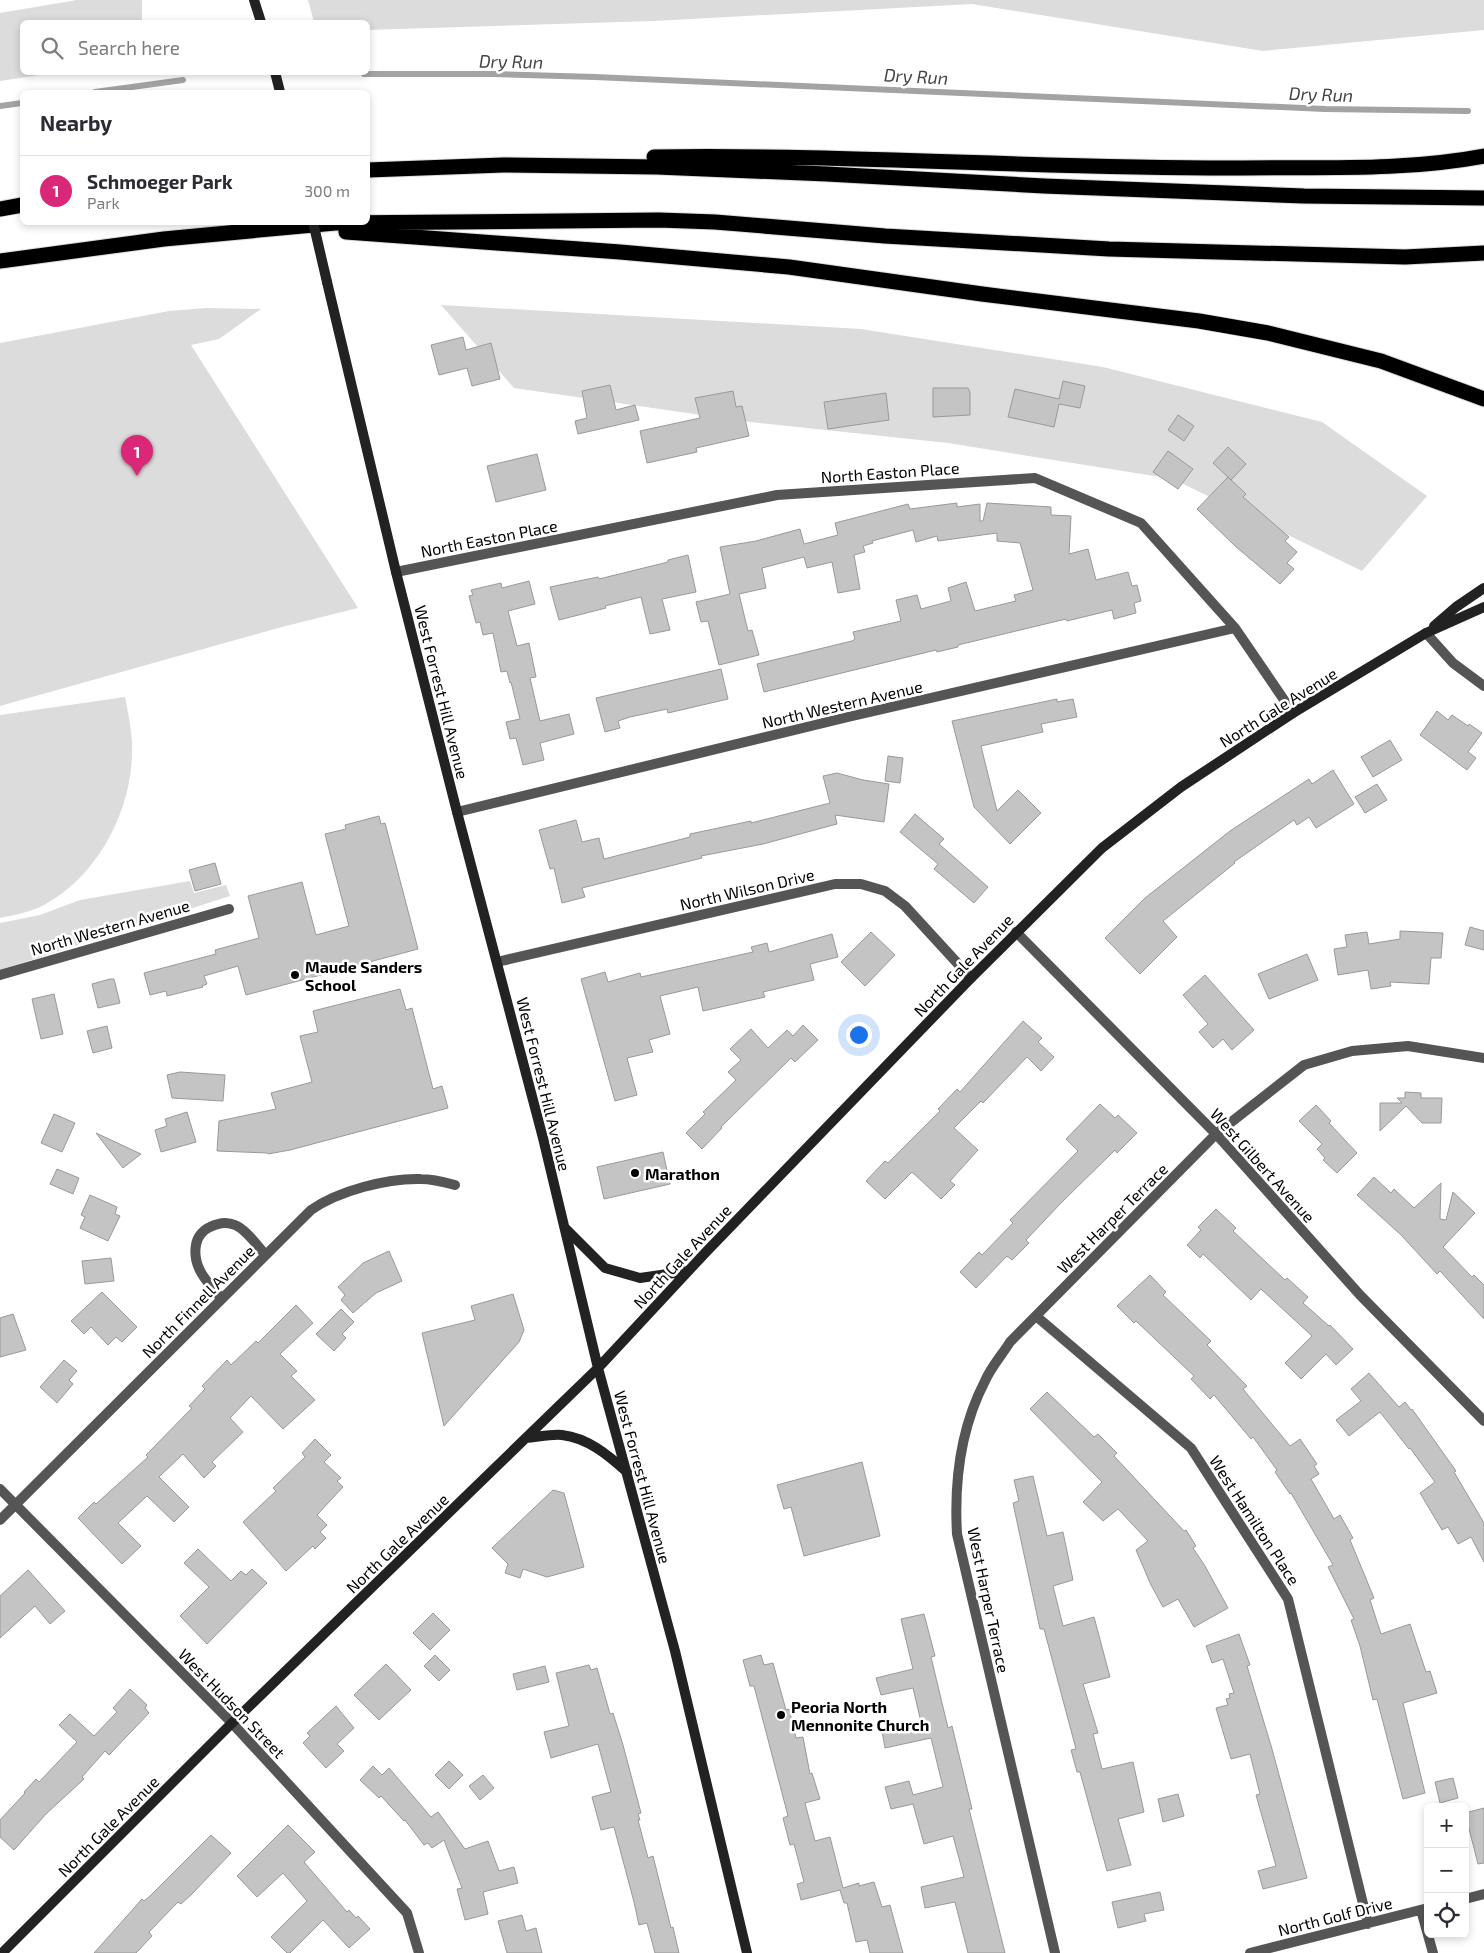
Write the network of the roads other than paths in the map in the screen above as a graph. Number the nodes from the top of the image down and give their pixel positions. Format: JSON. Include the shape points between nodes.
{"nodes":[{"id":1,"x":254,"y":0,"type":"edge"},
{"id":2,"x":260,"y":20,"type":"edge"},
{"id":3,"x":276,"y":75,"type":"edge"},
{"id":4,"x":280,"y":90,"type":"edge"},
{"id":5,"x":1484,"y":156,"type":"edge"},
{"id":6,"x":457,"y":166,"type":"junction"},
{"id":7,"x":370,"y":170,"type":"edge"},
{"id":8,"x":1484,"y":198,"type":"edge"},
{"id":9,"x":20,"y":205,"type":"edge"},
{"id":10,"x":0,"y":209,"type":"edge"},
{"id":11,"x":370,"y":223,"type":"edge"},
{"id":12,"x":308,"y":225,"type":"edge"},
{"id":13,"x":314,"y":225,"type":"edge"},
{"id":14,"x":242,"y":230,"type":"junction"},
{"id":15,"x":1484,"y":253,"type":"edge"},
{"id":16,"x":0,"y":261,"type":"edge"},
{"id":17,"x":1484,"y":399,"type":"edge"},
{"id":18,"x":396,"y":572,"type":"junction"},
{"id":19,"x":1484,"y":588,"type":"edge"},
{"id":20,"x":1484,"y":607,"type":"edge"},
{"id":21,"x":1235,"y":628,"type":"junction"},
{"id":22,"x":1426,"y":633,"type":"junction"},
{"id":23,"x":1484,"y":686,"type":"edge"},
{"id":24,"x":1293,"y":713,"type":"junction"},
{"id":25,"x":457,"y":812,"type":"junction"},
{"id":26,"x":229,"y":909,"type":"dead end"},
{"id":27,"x":1016,"y":932,"type":"junction"},
{"id":28,"x":497,"y":962,"type":"junction"},
{"id":29,"x":0,"y":975,"type":"edge"},
{"id":30,"x":971,"y":978,"type":"junction"},
{"id":31,"x":1484,"y":1058,"type":"edge"},
{"id":32,"x":1216,"y":1134,"type":"junction"},
{"id":33,"x":455,"y":1185,"type":"dead end"},
{"id":34,"x":565,"y":1228,"type":"junction"},
{"id":35,"x":266,"y":1255,"type":"junction"},
{"id":36,"x":688,"y":1271,"type":"junction"},
{"id":37,"x":221,"y":1298,"type":"junction"},
{"id":38,"x":1036,"y":1316,"type":"junction"},
{"id":39,"x":598,"y":1368,"type":"junction"},
{"id":40,"x":1484,"y":1421,"type":"edge"},
{"id":41,"x":526,"y":1438,"type":"junction"},
{"id":42,"x":627,"y":1472,"type":"junction"},
{"id":43,"x":0,"y":1489,"type":"edge"},
{"id":44,"x":15,"y":1505,"type":"junction"},
{"id":45,"x":0,"y":1520,"type":"edge"},
{"id":46,"x":232,"y":1723,"type":"junction"},
{"id":47,"x":1484,"y":1894,"type":"edge"},
{"id":48,"x":1469,"y":1897,"type":"edge"},
{"id":49,"x":1424,"y":1909,"type":"edge"},
{"id":50,"x":1368,"y":1924,"type":"junction"},
{"id":51,"x":1430,"y":1938,"type":"edge"},
{"id":52,"x":2,"y":1953,"type":"edge"},
{"id":53,"x":419,"y":1953,"type":"edge"},
{"id":54,"x":747,"y":1953,"type":"edge"},
{"id":55,"x":1055,"y":1953,"type":"edge"},
{"id":56,"x":1250,"y":1953,"type":"edge"},
{"id":57,"x":1433,"y":1953,"type":"edge"}],
"edges":[{"from":1,"to":2,"type":"main road"},
{"from":3,"to":4,"type":"main road"},
{"from":5,"to":6,"type":"highway","via":[[1417,165],[1332,167],[1174,168],[678,156]]},
{"from":6,"to":7,"type":"highway"},
{"from":6,"to":8,"type":"highway","via":[[691,168],[1304,196]]},
{"from":9,"to":10,"type":"highway"},
{"from":11,"to":15,"type":"highway","via":[[659,220],[1108,249],[1405,257]]},
{"from":12,"to":14,"type":"highway"},
{"from":13,"to":18,"type":"main road","name":"West Forrest Hill Avenue","bridge":true},
{"from":14,"to":16,"type":"highway"},
{"from":14,"to":17,"type":"highway","via":[[328,230],[759,264],[1199,321],[1268,333],[1381,360]]},
{"from":18,"to":21,"type":"street","name":"North Easton Place","via":[[777,495],[1035,478],[1141,523]]},
{"from":18,"to":25,"type":"main road","name":"West Forrest Hill Avenue"},
{"from":19,"to":22,"type":"main road","name":"North Gale Avenue"},
{"from":20,"to":22,"type":"main road","name":"North Gale Avenue"},
{"from":21,"to":24,"type":"street","name":"North Easton Place"},
{"from":21,"to":25,"type":"street","name":"North Western Avenue"},
{"from":22,"to":23,"type":"street","via":[[1453,663]]},
{"from":22,"to":24,"type":"main road","name":"North Gale Avenue"},
{"from":24,"to":27,"type":"main road","name":"North Gale Avenue","via":[[1182,786],[1102,848]]},
{"from":25,"to":28,"type":"main road","name":"West Forrest Hill Avenue"},
{"from":26,"to":29,"type":"street","name":"North Western Avenue"},
{"from":27,"to":30,"type":"main road","name":"North Gale Avenue"},
{"from":27,"to":32,"type":"street","name":"West Gilbert Avenue"},
{"from":28,"to":30,"type":"street","name":"North Wilson Drive","via":[[835,884],[861,884],[885,891],[905,906]]},
{"from":28,"to":34,"type":"main road","name":"West Forrest Hill Avenue"},
{"from":30,"to":36,"type":"main road","name":"North Gale Avenue"},
{"from":31,"to":32,"type":"street","name":"West Harper Terrace","via":[[1408,1046],[1352,1051],[1304,1065]]},
{"from":32,"to":38,"type":"street","name":"West Harper Terrace"},
{"from":32,"to":40,"type":"street","name":"West Gilbert Avenue","via":[[1360,1295]]},
{"from":33,"to":35,"type":"street","name":"North Finnell Avenue","via":[[408,1179],[339,1194],[311,1210]]},
{"from":34,"to":36,"type":"main road","via":[[605,1268],[640,1278]]},
{"from":34,"to":39,"type":"main road","name":"West Forrest Hill Avenue"},
{"from":35,"to":37,"type":"street","name":"North Finnell Avenue"},
{"from":35,"to":37,"type":"street","via":[[236,1225],[221,1222],[206,1229],[197,1240],[194,1254],[204,1279]]},
{"from":36,"to":39,"type":"main road","name":"North Gale Avenue"},
{"from":37,"to":44,"type":"street","name":"North Finnell Avenue"},
{"from":38,"to":50,"type":"street","name":"West Hamilton Place","via":[[1191,1448],[1288,1599]]},
{"from":38,"to":55,"type":"street","name":"West Harper Terrace","via":[[1010,1342],[985,1380],[966,1424],[959,1458],[957,1534]]},
{"from":39,"to":41,"type":"main road","name":"North Gale Avenue"},
{"from":39,"to":42,"type":"main road","name":"West Forrest Hill Avenue"},
{"from":41,"to":42,"type":"main road","via":[[560,1435],[583,1441],[604,1452]]},
{"from":41,"to":46,"type":"main road","name":"North Gale Avenue"},
{"from":42,"to":54,"type":"main road","name":"West Forrest Hill Avenue","via":[[675,1651]]},
{"from":43,"to":44,"type":"street","name":"West Hudson Street"},
{"from":44,"to":45,"type":"street","name":"North Finnell Avenue"},
{"from":44,"to":46,"type":"street","name":"West Hudson Street"},
{"from":46,"to":52,"type":"main road","name":"North Gale Avenue"},
{"from":46,"to":53,"type":"street","name":"West Hudson Street","via":[[406,1914]]},
{"from":47,"to":48,"type":"street"},
{"from":49,"to":50,"type":"street","name":"North Golf Drive"},
{"from":50,"to":56,"type":"street","name":"North Golf Drive"},
{"from":51,"to":57,"type":"street"}]}
